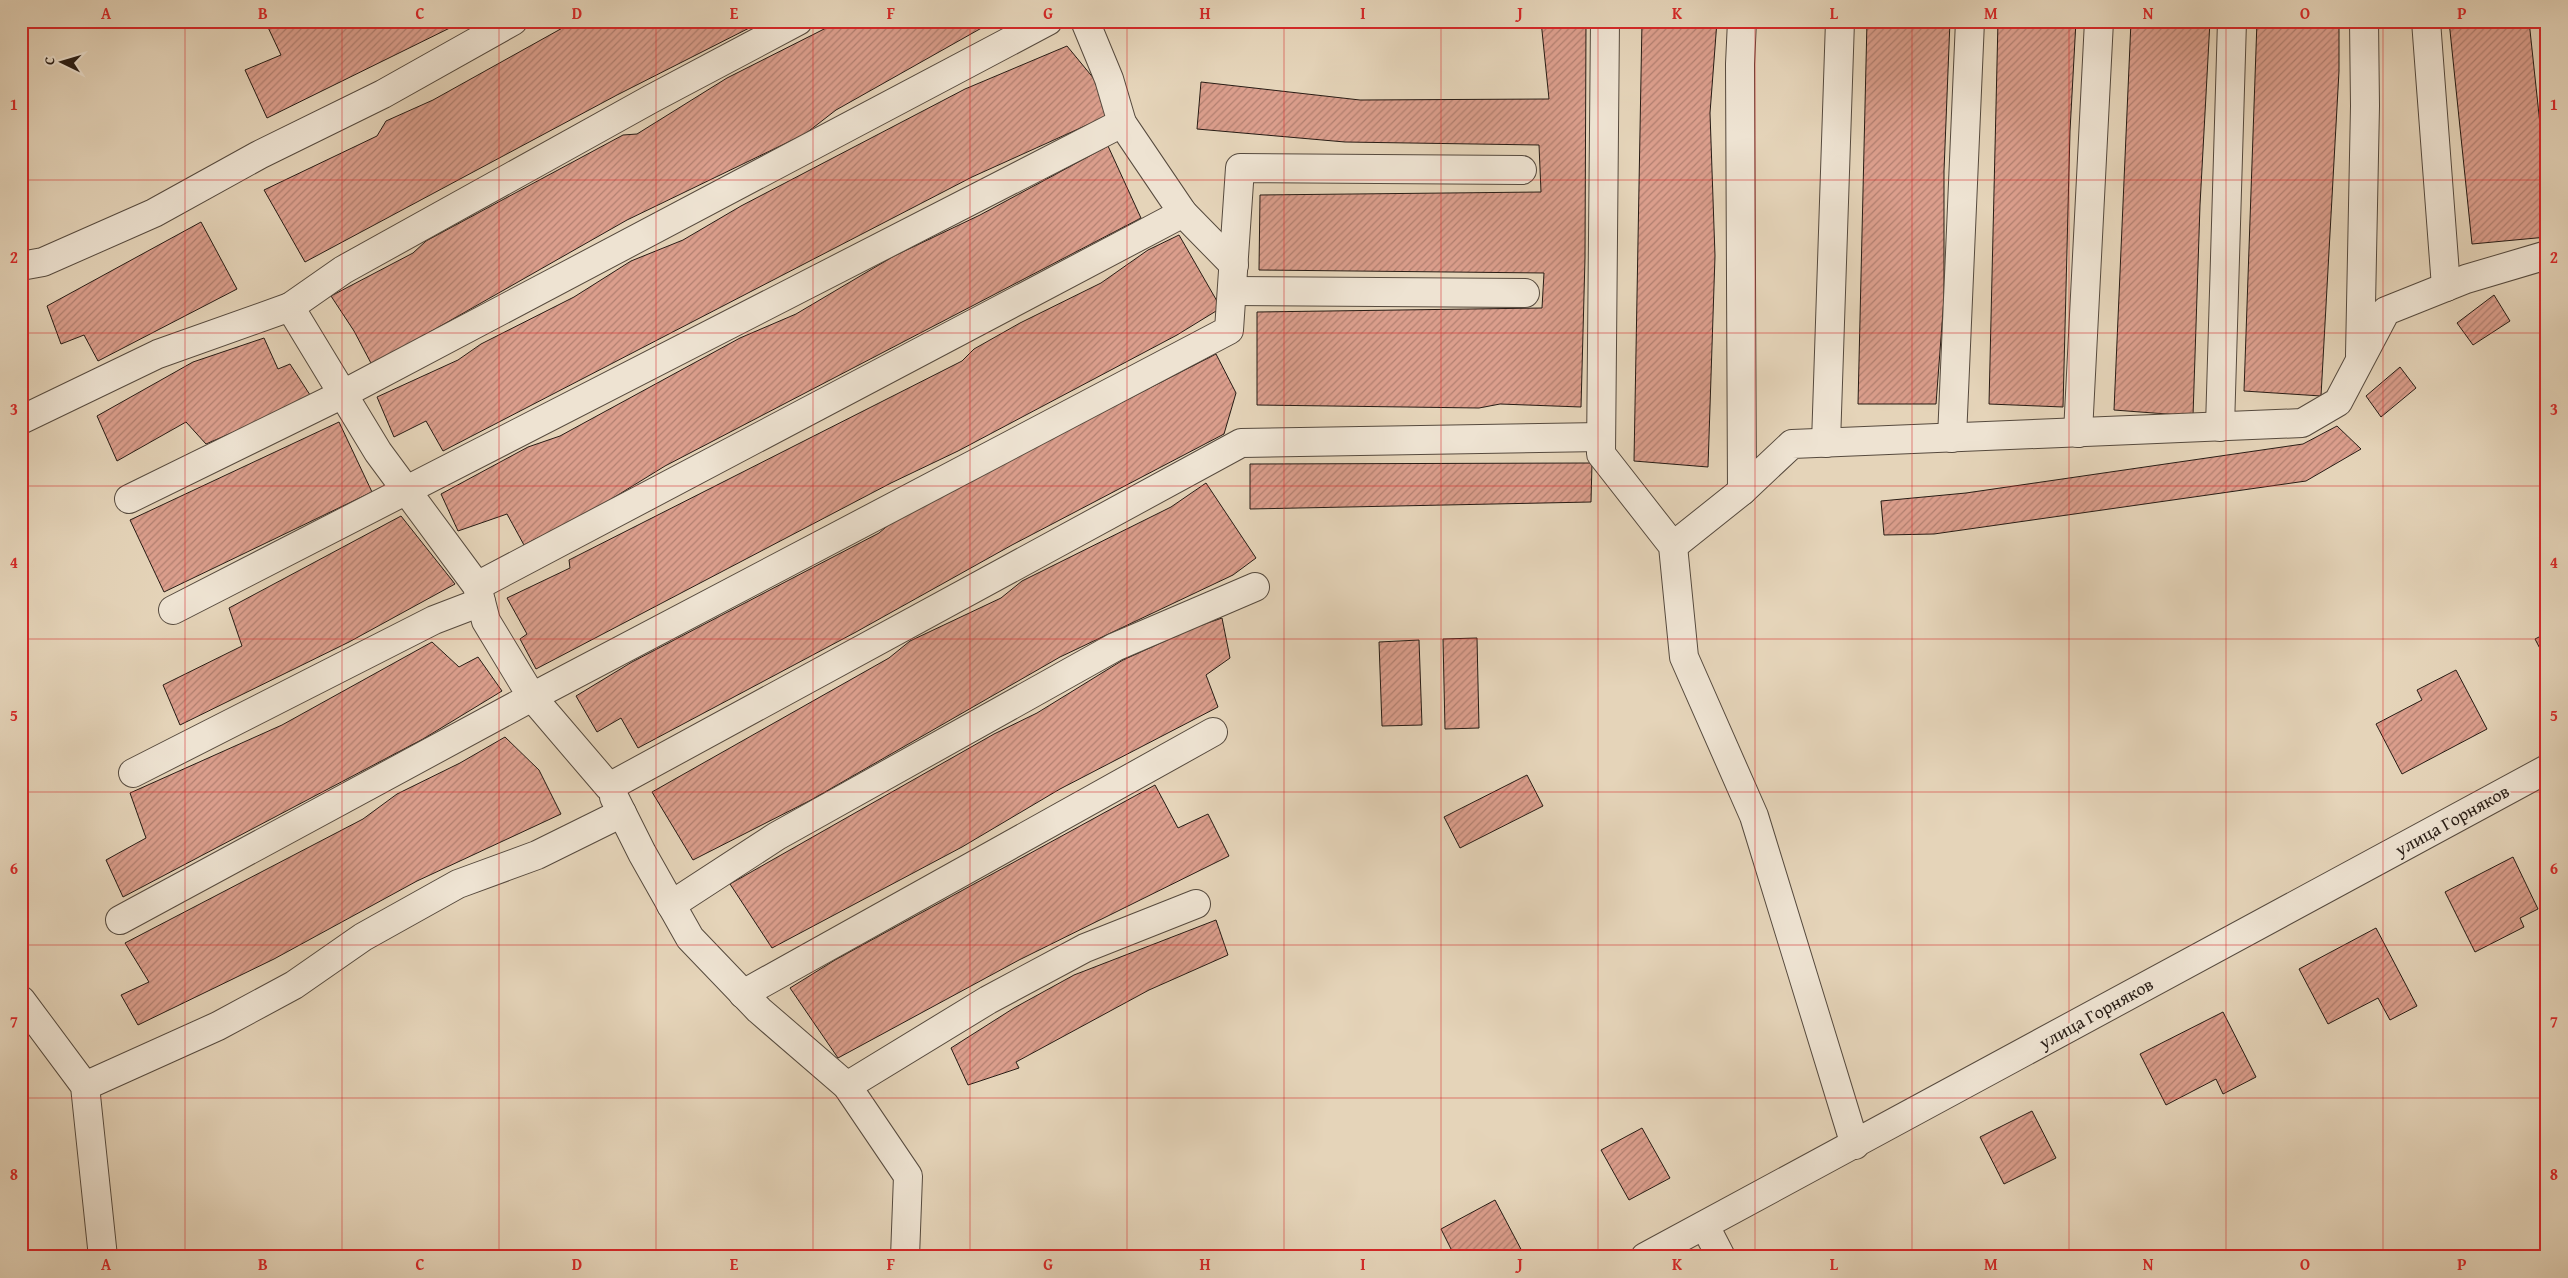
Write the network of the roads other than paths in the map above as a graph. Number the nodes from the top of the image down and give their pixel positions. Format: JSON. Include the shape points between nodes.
{"nodes":[{"id":1,"x":513,"y":21,"type":"edge"},
{"id":2,"x":798,"y":21,"type":"edge"},
{"id":3,"x":1048,"y":21,"type":"edge"},
{"id":4,"x":1085,"y":21,"type":"edge"},
{"id":5,"x":1605,"y":21,"type":"edge"},
{"id":6,"x":1742,"y":21,"type":"edge"},
{"id":7,"x":1840,"y":21,"type":"edge"},
{"id":8,"x":1970,"y":21,"type":"edge"},
{"id":9,"x":2098,"y":21,"type":"edge"},
{"id":10,"x":2232,"y":21,"type":"edge"},
{"id":11,"x":2364,"y":21,"type":"edge"},
{"id":12,"x":2426,"y":21,"type":"edge"},
{"id":13,"x":1122,"y":123,"type":"junction"},
{"id":14,"x":1522,"y":170,"type":"dead end"},
{"id":15,"x":1183,"y":213,"type":"junction"},
{"id":16,"x":2547,"y":255,"type":"edge"},
{"id":17,"x":21,"y":266,"type":"edge"},
{"id":18,"x":1233,"y":278,"type":"junction"},
{"id":19,"x":2446,"y":287,"type":"junction"},
{"id":20,"x":1525,"y":293,"type":"dead end"},
{"id":21,"x":290,"y":307,"type":"junction"},
{"id":22,"x":2360,"y":361,"type":"junction"},
{"id":23,"x":343,"y":394,"type":"junction"},
{"id":24,"x":21,"y":420,"type":"edge"},
{"id":25,"x":2220,"y":427,"type":"junction"},
{"id":26,"x":2078,"y":432,"type":"junction"},
{"id":27,"x":1601,"y":437,"type":"junction"},
{"id":28,"x":1952,"y":438,"type":"junction"},
{"id":29,"x":1826,"y":443,"type":"junction"},
{"id":30,"x":405,"y":490,"type":"junction"},
{"id":31,"x":1742,"y":491,"type":"junction"},
{"id":32,"x":129,"y":499,"type":"dead end"},
{"id":33,"x":1673,"y":546,"type":"junction"},
{"id":34,"x":1255,"y":587,"type":"dead end"},
{"id":35,"x":479,"y":594,"type":"junction"},
{"id":36,"x":173,"y":610,"type":"dead end"},
{"id":37,"x":532,"y":697,"type":"junction"},
{"id":38,"x":1213,"y":732,"type":"dead end"},
{"id":39,"x":2547,"y":769,"type":"edge"},
{"id":40,"x":133,"y":773,"type":"dead end"},
{"id":41,"x":610,"y":787,"type":"junction"},
{"id":42,"x":622,"y":813,"type":"junction"},
{"id":43,"x":1196,"y":904,"type":"dead end"},
{"id":44,"x":671,"y":905,"type":"junction"},
{"id":45,"x":120,"y":920,"type":"dead end"},
{"id":46,"x":743,"y":994,"type":"junction"},
{"id":47,"x":21,"y":1000,"type":"edge"},
{"id":48,"x":85,"y":1086,"type":"junction"},
{"id":49,"x":847,"y":1086,"type":"junction"},
{"id":50,"x":1854,"y":1144,"type":"junction"},
{"id":51,"x":1705,"y":1226,"type":"junction"},
{"id":52,"x":103,"y":1257,"type":"edge"},
{"id":53,"x":906,"y":1257,"type":"edge"},
{"id":54,"x":1645,"y":1257,"type":"edge"},
{"id":55,"x":1721,"y":1257,"type":"edge"}],
"edges":[{"from":1,"to":17,"type":"street","via":[[383,94],[259,155],[154,212],[43,262]]},
{"from":2,"to":21,"type":"street","via":[[343,270]]},
{"from":3,"to":23,"type":"street"},
{"from":4,"to":13,"type":"street","via":[[1109,79]]},
{"from":5,"to":27,"type":"street"},
{"from":6,"to":31,"type":"street"},
{"from":7,"to":29,"type":"street"},
{"from":8,"to":28,"type":"street"},
{"from":9,"to":26,"type":"street"},
{"from":10,"to":25,"type":"street"},
{"from":11,"to":22,"type":"street"},
{"from":12,"to":19,"type":"street"},
{"from":13,"to":15,"type":"street"},
{"from":13,"to":30,"type":"street"},
{"from":14,"to":18,"type":"street","via":[[1240,168]]},
{"from":15,"to":18,"type":"street"},
{"from":15,"to":35,"type":"street"},
{"from":16,"to":19,"type":"street"},
{"from":18,"to":20,"type":"street"},
{"from":18,"to":37,"type":"street","via":[[1229,330]]},
{"from":19,"to":22,"type":"street","via":[[2386,311]]},
{"from":21,"to":23,"type":"street"},
{"from":21,"to":24,"type":"street","via":[[158,354]]},
{"from":22,"to":25,"type":"street","via":[[2338,402],[2302,423]]},
{"from":23,"to":30,"type":"street"},
{"from":23,"to":32,"type":"street"},
{"from":25,"to":26,"type":"street"},
{"from":26,"to":28,"type":"street"},
{"from":27,"to":33,"type":"street","via":[[1601,454]]},
{"from":27,"to":41,"type":"street","via":[[1241,443]]},
{"from":28,"to":29,"type":"street"},
{"from":29,"to":31,"type":"street","via":[[1792,444]]},
{"from":30,"to":35,"type":"street"},
{"from":30,"to":36,"type":"street"},
{"from":31,"to":33,"type":"street"},
{"from":33,"to":50,"type":"street","via":[[1684,657],[1754,816]]},
{"from":34,"to":44,"type":"street","via":[[1115,647],[777,836]]},
{"from":35,"to":37,"type":"street","via":[[486,621]]},
{"from":35,"to":40,"type":"street"},
{"from":37,"to":41,"type":"street"},
{"from":37,"to":45,"type":"street"},
{"from":38,"to":46,"type":"street"},
{"from":39,"to":50,"type":"street","name":"улица Горняков"},
{"from":41,"to":42,"type":"street"},
{"from":42,"to":44,"type":"street"},
{"from":42,"to":48,"type":"street","via":[[538,854],[458,884],[363,937],[294,985],[218,1026]]},
{"from":43,"to":49,"type":"street","via":[[1085,948],[988,1000]]},
{"from":44,"to":46,"type":"street","via":[[690,938]]},
{"from":46,"to":49,"type":"street"},
{"from":47,"to":48,"type":"street"},
{"from":48,"to":52,"type":"street"},
{"from":49,"to":53,"type":"street","via":[[908,1176]]},
{"from":50,"to":51,"type":"street","name":"улица Горняков"},
{"from":51,"to":54,"type":"street","name":"улица Горняков"},
{"from":51,"to":55,"type":"street"}]}
